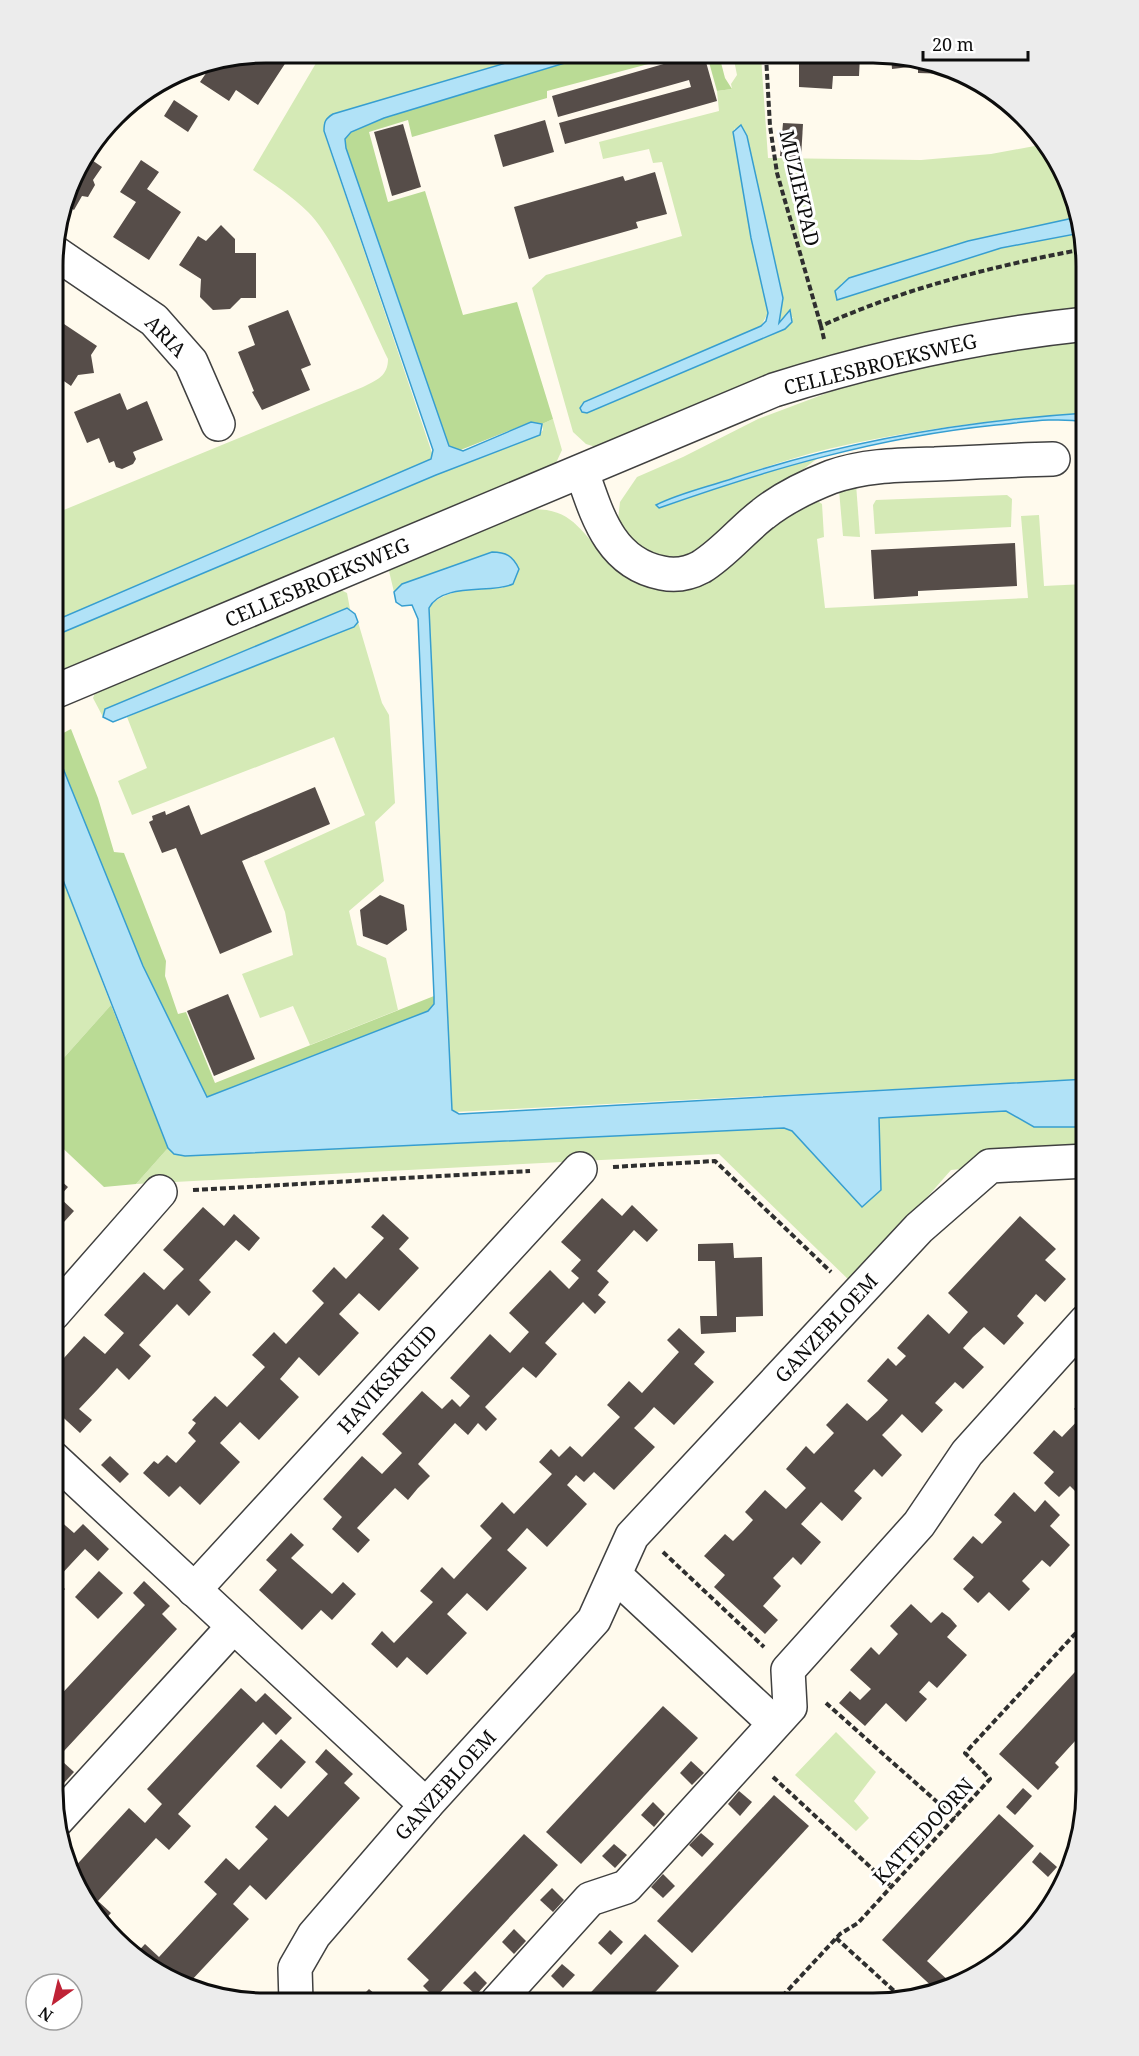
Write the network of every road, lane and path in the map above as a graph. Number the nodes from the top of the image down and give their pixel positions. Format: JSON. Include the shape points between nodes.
{"nodes":[{"id":1,"x":766,"y":63,"type":"edge"},
{"id":2,"x":1076,"y":251,"type":"edge"},
{"id":3,"x":64,"y":258,"type":"edge"},
{"id":4,"x":1076,"y":325,"type":"edge"},
{"id":5,"x":821,"y":326,"type":"junction"},
{"id":6,"x":833,"y":371,"type":"junction"},
{"id":7,"x":218,"y":424,"type":"dead end"},
{"id":8,"x":1053,"y":459,"type":"dead end"},
{"id":9,"x":582,"y":472,"type":"junction"},
{"id":10,"x":63,"y":688,"type":"edge"},
{"id":11,"x":1076,"y":1162,"type":"edge"},
{"id":12,"x":579,"y":1169,"type":"dead end"},
{"id":13,"x":159,"y":1191,"type":"dead end"},
{"id":14,"x":63,"y":1302,"type":"edge"},
{"id":15,"x":1076,"y":1332,"type":"edge"},
{"id":16,"x":63,"y":1467,"type":"edge"},
{"id":17,"x":639,"y":1529,"type":"junction"},
{"id":18,"x":616,"y":1576,"type":"junction"},
{"id":19,"x":194,"y":1590,"type":"junction"},
{"id":20,"x":233,"y":1627,"type":"junction"},
{"id":21,"x":1076,"y":1633,"type":"edge"},
{"id":22,"x":788,"y":1670,"type":"junction"},
{"id":23,"x":774,"y":1723,"type":"junction"},
{"id":24,"x":748,"y":1753,"type":"junction"},
{"id":25,"x":426,"y":1805,"type":"junction"},
{"id":26,"x":65,"y":1812,"type":"edge"},
{"id":27,"x":955,"y":1818,"type":"junction"},
{"id":28,"x":892,"y":1887,"type":"junction"},
{"id":29,"x":836,"y":1938,"type":"junction"},
{"id":30,"x":896,"y":1992,"type":"edge"},
{"id":31,"x":296,"y":1993,"type":"edge"},
{"id":32,"x":505,"y":1993,"type":"edge"},
{"id":33,"x":785,"y":1993,"type":"edge"}],
"edges":[{"from":1,"to":5,"type":"path","name":"MUZIEKPAD","via":[[777,173]]},
{"from":2,"to":5,"type":"path","via":[[958,277],[868,304]]},
{"from":3,"to":7,"type":"street","name":"ARIA","via":[[154,320],[191,362]]},
{"from":4,"to":6,"type":"street","name":"CELLESBROEKSWEG","via":[[1024,331]]},
{"from":5,"to":6,"type":"path","name":"MUZIEKPAD"},
{"from":6,"to":9,"type":"street","name":"CELLESBROEKSWEG","via":[[774,390]]},
{"from":8,"to":9,"type":"street","via":[[883,466],[847,472],[782,501],[703,566],[671,575],[653,572],[619,551],[604,530]]},
{"from":9,"to":10,"type":"street","name":"CELLESBROEKSWEG"},
{"from":11,"to":17,"type":"street","name":"GANZEBLOEM","via":[[990,1166],[919,1228]]},
{"from":12,"to":19,"type":"street","name":"HAVIKSKRUID"},
{"from":13,"to":14,"type":"street"},
{"from":15,"to":22,"type":"street","via":[[967,1453],[919,1524]]},
{"from":16,"to":19,"type":"street"},
{"from":17,"to":18,"type":"street","name":"GANZEBLOEM","via":[[632,1536]]},
{"from":17,"to":22,"type":"path"},
{"from":18,"to":23,"type":"street"},
{"from":18,"to":25,"type":"street","name":"GANZEBLOEM","via":[[594,1620]]},
{"from":19,"to":20,"type":"street"},
{"from":20,"to":25,"type":"street"},
{"from":20,"to":26,"type":"street"},
{"from":21,"to":27,"type":"path","name":"KATTEDOORN","via":[[965,1753],[990,1779]]},
{"from":22,"to":23,"type":"street","via":[[790,1707]]},
{"from":22,"to":27,"type":"path"},
{"from":23,"to":24,"type":"street"},
{"from":24,"to":28,"type":"path"},
{"from":24,"to":32,"type":"street","via":[[626,1887],[590,1899]]},
{"from":25,"to":31,"type":"street","name":"GANZEBLOEM","via":[[314,1935],[295,1968]]},
{"from":27,"to":28,"type":"path","name":"KATTEDOORN"},
{"from":28,"to":29,"type":"path","name":"KATTEDOORN","via":[[858,1923]]},
{"from":29,"to":30,"type":"path"},
{"from":29,"to":33,"type":"path","name":"KATTEDOORN"}]}
